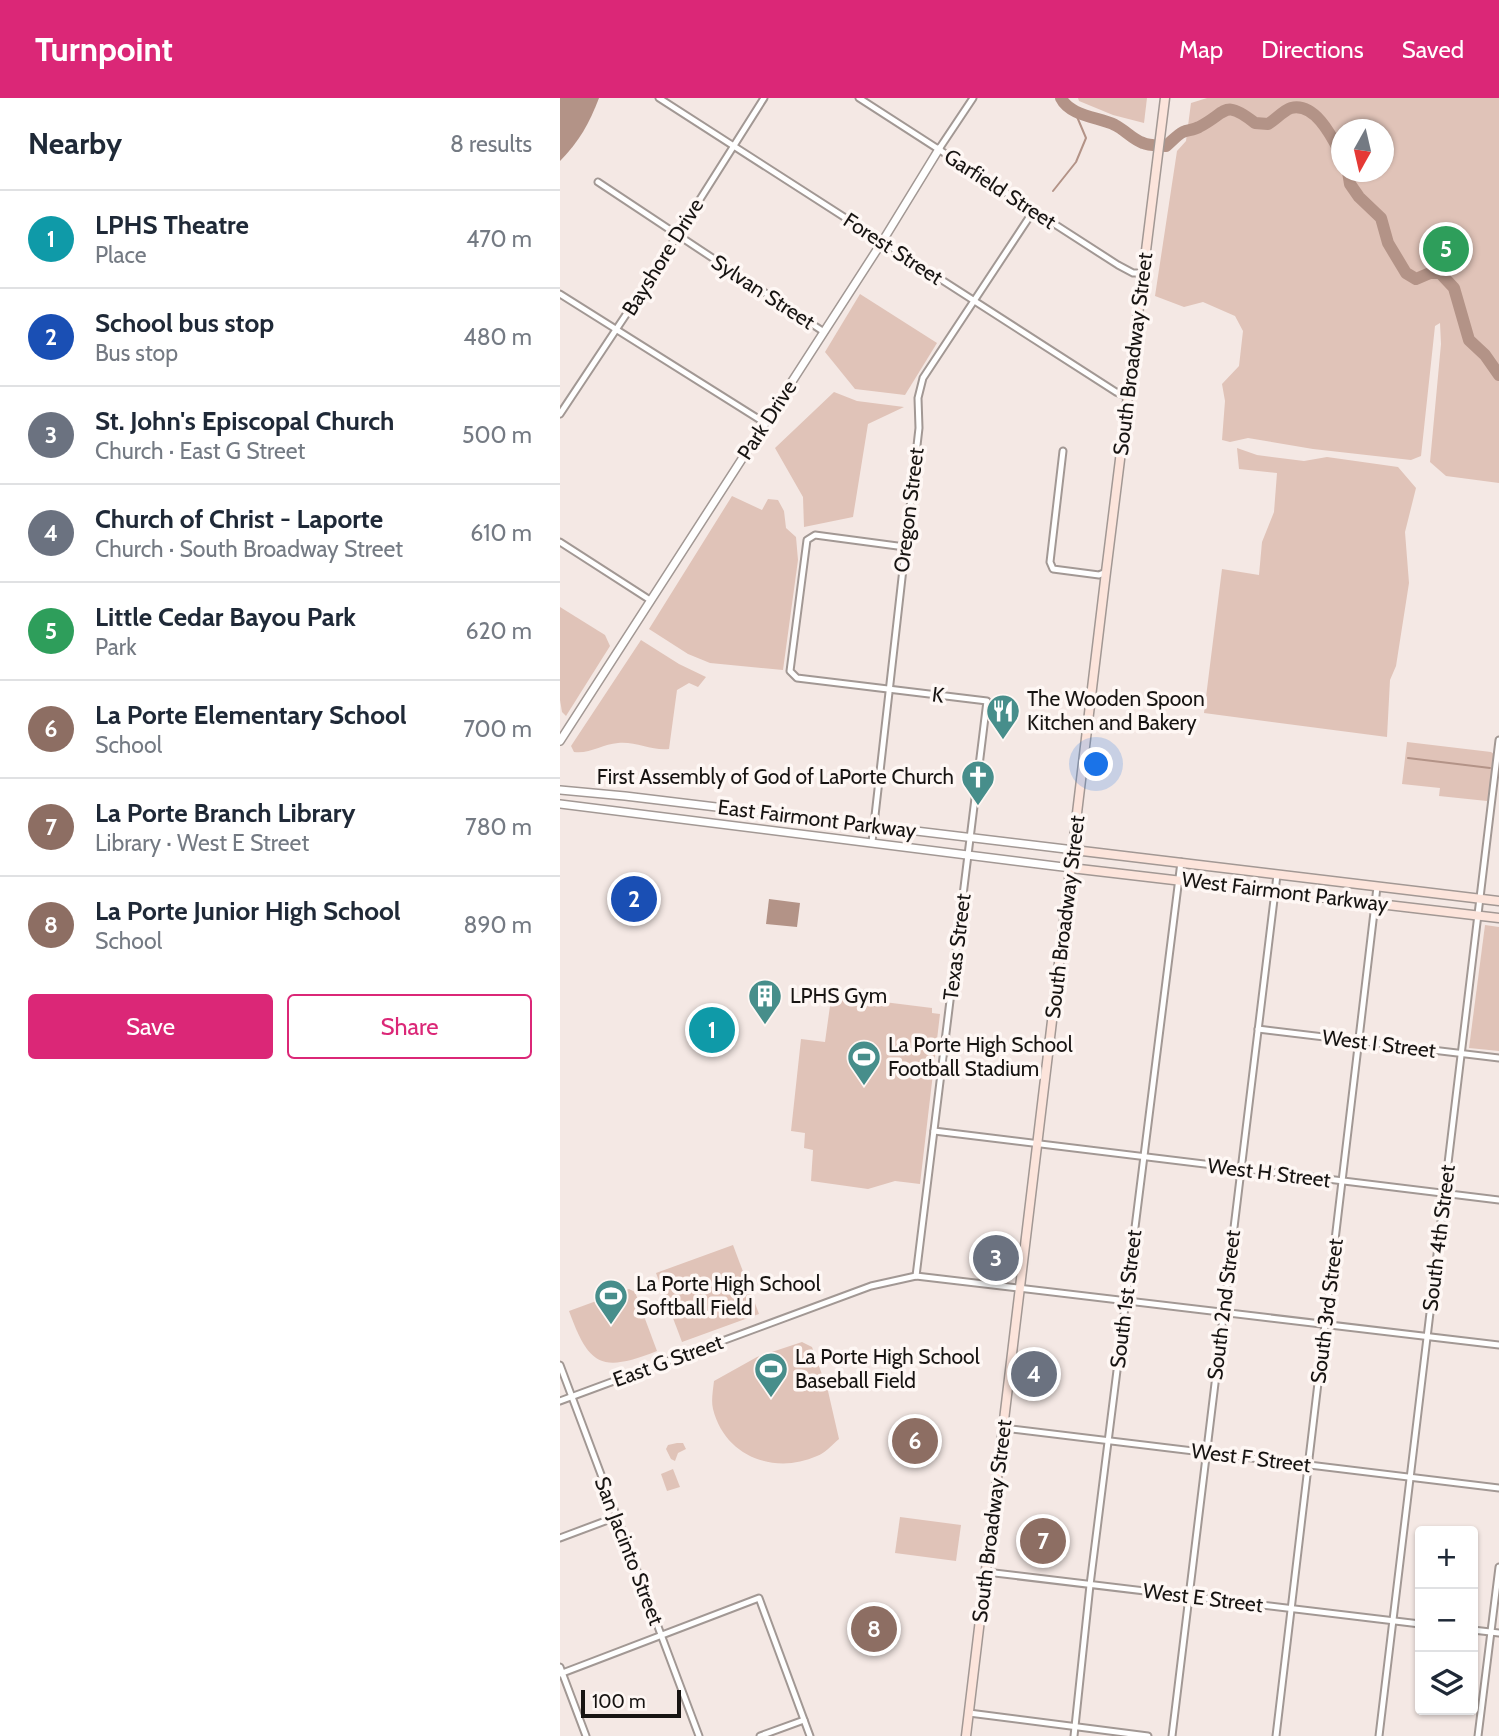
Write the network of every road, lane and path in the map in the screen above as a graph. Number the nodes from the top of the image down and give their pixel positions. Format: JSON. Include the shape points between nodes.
{"nodes":[{"id":1,"x":659,"y":98,"type":"edge"},
{"id":2,"x":764,"y":98,"type":"edge"},
{"id":3,"x":859,"y":98,"type":"edge"},
{"id":4,"x":973,"y":98,"type":"edge"},
{"id":5,"x":1165,"y":98,"type":"edge"},
{"id":6,"x":733,"y":146,"type":"junction"},
{"id":7,"x":939,"y":149,"type":"junction"},
{"id":8,"x":598,"y":182,"type":"dead end"},
{"id":9,"x":1034,"y":210,"type":"junction"},
{"id":10,"x":677,"y":235,"type":"junction"},
{"id":11,"x":882,"y":242,"type":"junction"},
{"id":12,"x":1144,"y":273,"type":"junction"},
{"id":13,"x":560,"y":294,"type":"edge"},
{"id":14,"x":974,"y":302,"type":"junction"},
{"id":15,"x":617,"y":329,"type":"junction"},
{"id":16,"x":824,"y":332,"type":"junction"},
{"id":17,"x":1128,"y":397,"type":"junction"},
{"id":18,"x":560,"y":414,"type":"edge"},
{"id":19,"x":765,"y":423,"type":"junction"},
{"id":20,"x":1063,"y":451,"type":"dead end"},
{"id":21,"x":560,"y":542,"type":"edge"},
{"id":22,"x":905,"y":547,"type":"junction"},
{"id":23,"x":1106,"y":572,"type":"junction"},
{"id":24,"x":650,"y":600,"type":"junction"},
{"id":25,"x":888,"y":689,"type":"junction"},
{"id":26,"x":987,"y":701,"type":"joint"},
{"id":27,"x":1499,"y":740,"type":"edge"},
{"id":28,"x":560,"y":741,"type":"edge"},
{"id":29,"x":561,"y":790,"type":"edge"},
{"id":30,"x":560,"y":804,"type":"edge"},
{"id":31,"x":763,"y":813,"type":"junction"},
{"id":32,"x":873,"y":825,"type":"junction"},
{"id":33,"x":760,"y":830,"type":"junction"},
{"id":34,"x":969,"y":837,"type":"junction"},
{"id":35,"x":872,"y":842,"type":"junction"},
{"id":36,"x":1074,"y":850,"type":"junction"},
{"id":37,"x":968,"y":855,"type":"junction"},
{"id":38,"x":1130,"y":857,"type":"junction"},
{"id":39,"x":1181,"y":862,"type":"junction"},
{"id":40,"x":1071,"y":868,"type":"junction"},
{"id":41,"x":1129,"y":874,"type":"junction"},
{"id":42,"x":1277,"y":874,"type":"junction"},
{"id":43,"x":1177,"y":880,"type":"junction"},
{"id":44,"x":1377,"y":887,"type":"junction"},
{"id":45,"x":1275,"y":890,"type":"junction"},
{"id":46,"x":1481,"y":899,"type":"junction"},
{"id":47,"x":1499,"y":901,"type":"edge"},
{"id":48,"x":1375,"y":903,"type":"junction"},
{"id":49,"x":1479,"y":915,"type":"junction"},
{"id":50,"x":1499,"y":918,"type":"edge"},
{"id":51,"x":1258,"y":1029,"type":"junction"},
{"id":52,"x":1358,"y":1042,"type":"junction"},
{"id":53,"x":1462,"y":1054,"type":"junction"},
{"id":54,"x":1499,"y":1058,"type":"edge"},
{"id":55,"x":933,"y":1132,"type":"junction"},
{"id":56,"x":1038,"y":1144,"type":"junction"},
{"id":57,"x":1143,"y":1158,"type":"junction"},
{"id":58,"x":1241,"y":1170,"type":"junction"},
{"id":59,"x":1342,"y":1181,"type":"junction"},
{"id":60,"x":1444,"y":1194,"type":"junction"},
{"id":61,"x":1499,"y":1200,"type":"edge"},
{"id":62,"x":916,"y":1276,"type":"junction"},
{"id":63,"x":1020,"y":1288,"type":"junction"},
{"id":64,"x":1126,"y":1300,"type":"junction"},
{"id":65,"x":1224,"y":1312,"type":"junction"},
{"id":66,"x":1326,"y":1324,"type":"junction"},
{"id":67,"x":1428,"y":1337,"type":"junction"},
{"id":68,"x":1499,"y":1345,"type":"edge"},
{"id":69,"x":560,"y":1366,"type":"edge"},
{"id":70,"x":572,"y":1397,"type":"junction"},
{"id":71,"x":560,"y":1401,"type":"edge"},
{"id":72,"x":1003,"y":1427,"type":"junction"},
{"id":73,"x":1108,"y":1440,"type":"junction"},
{"id":74,"x":1207,"y":1452,"type":"junction"},
{"id":75,"x":1308,"y":1465,"type":"junction"},
{"id":76,"x":1412,"y":1478,"type":"junction"},
{"id":77,"x":1499,"y":1488,"type":"edge"},
{"id":78,"x":616,"y":1517,"type":"junction"},
{"id":79,"x":560,"y":1538,"type":"edge"},
{"id":80,"x":1499,"y":1567,"type":"edge"},
{"id":81,"x":986,"y":1572,"type":"junction"},
{"id":82,"x":1090,"y":1585,"type":"junction"},
{"id":83,"x":1189,"y":1596,"type":"junction"},
{"id":84,"x":1292,"y":1608,"type":"junction"},
{"id":85,"x":1394,"y":1621,"type":"junction"},
{"id":86,"x":1415,"y":1623,"type":"edge"},
{"id":87,"x":1478,"y":1631,"type":"edge"},
{"id":88,"x":1490,"y":1632,"type":"junction"},
{"id":89,"x":1499,"y":1633,"type":"edge"},
{"id":90,"x":662,"y":1636,"type":"junction"},
{"id":91,"x":561,"y":1671,"type":"edge"},
{"id":92,"x":969,"y":1713,"type":"junction"},
{"id":93,"x":804,"y":1720,"type":"junction"},
{"id":94,"x":1075,"y":1727,"type":"junction"},
{"id":95,"x":586,"y":1736,"type":"edge"},
{"id":96,"x":699,"y":1736,"type":"edge"},
{"id":97,"x":760,"y":1736,"type":"edge"},
{"id":98,"x":810,"y":1736,"type":"edge"},
{"id":99,"x":966,"y":1736,"type":"edge"},
{"id":100,"x":1073,"y":1736,"type":"edge"},
{"id":101,"x":1148,"y":1736,"type":"edge"},
{"id":102,"x":1172,"y":1736,"type":"edge"},
{"id":103,"x":1276,"y":1736,"type":"edge"},
{"id":104,"x":1379,"y":1736,"type":"edge"},
{"id":105,"x":1478,"y":1736,"type":"edge"}],
"edges":[{"from":1,"to":6,"type":"street","name":"Forest Street"},
{"from":2,"to":6,"type":"street","name":"Bayshore Drive"},
{"from":3,"to":7,"type":"street","name":"Garfield Street"},
{"from":4,"to":7,"type":"street","name":"Park Drive"},
{"from":5,"to":12,"type":"main road","name":"South Broadway Street"},
{"from":6,"to":10,"type":"street","name":"Bayshore Drive"},
{"from":6,"to":11,"type":"street","name":"Forest Street"},
{"from":7,"to":9,"type":"street","name":"Garfield Street"},
{"from":7,"to":11,"type":"street","name":"Park Drive"},
{"from":8,"to":10,"type":"street","name":"Sylvan Street"},
{"from":9,"to":12,"type":"street","name":"Garfield Street","via":[[1118,265]]},
{"from":9,"to":14,"type":"street","name":"Oregon Street"},
{"from":10,"to":15,"type":"street","name":"Bayshore Drive"},
{"from":10,"to":16,"type":"street","name":"Sylvan Street"},
{"from":11,"to":14,"type":"street","name":"Forest Street"},
{"from":11,"to":16,"type":"street","name":"Park Drive"},
{"from":12,"to":17,"type":"main road","name":"South Broadway Street"},
{"from":13,"to":15,"type":"street"},
{"from":14,"to":17,"type":"street","name":"Forest Street"},
{"from":14,"to":22,"type":"street","name":"Oregon Street","via":[[923,378]]},
{"from":15,"to":18,"type":"street","name":"Bayshore Drive"},
{"from":15,"to":19,"type":"street"},
{"from":16,"to":19,"type":"street","name":"Park Drive"},
{"from":17,"to":23,"type":"main road","name":"South Broadway Street"},
{"from":19,"to":24,"type":"street","name":"Park Drive"},
{"from":20,"to":23,"type":"street","via":[[1050,562],[1053,569]]},
{"from":21,"to":24,"type":"street"},
{"from":22,"to":25,"type":"street","name":"Oregon Street"},
{"from":22,"to":25,"type":"street","name":"K","via":[[815,535],[807,540],[790,671],[797,678]]},
{"from":23,"to":36,"type":"main road","name":"South Broadway Street"},
{"from":24,"to":28,"type":"street","name":"Park Drive"},
{"from":25,"to":26,"type":"street","name":"K"},
{"from":25,"to":32,"type":"street","name":"Oregon Street"},
{"from":26,"to":34,"type":"street","name":"Texas Street"},
{"from":27,"to":46,"type":"street","name":"South 4th Street"},
{"from":29,"to":31,"type":"street","name":"East Fairmont Parkway"},
{"from":30,"to":33,"type":"street","name":"East Fairmont Parkway"},
{"from":31,"to":32,"type":"street","name":"East Fairmont Parkway"},
{"from":31,"to":33,"type":"street"},
{"from":32,"to":34,"type":"street","name":"East Fairmont Parkway"},
{"from":32,"to":35,"type":"street","name":"Oregon Street"},
{"from":33,"to":35,"type":"street","name":"East Fairmont Parkway"},
{"from":34,"to":36,"type":"street","name":"East Fairmont Parkway"},
{"from":34,"to":37,"type":"street","name":"Texas Street"},
{"from":35,"to":37,"type":"street","name":"East Fairmont Parkway"},
{"from":36,"to":38,"type":"main road","name":"West Fairmont Parkway"},
{"from":36,"to":40,"type":"main road","name":"South Broadway Street"},
{"from":37,"to":40,"type":"street","name":"East Fairmont Parkway"},
{"from":37,"to":55,"type":"street","name":"Texas Street"},
{"from":38,"to":39,"type":"main road","name":"West Fairmont Parkway"},
{"from":38,"to":41,"type":"main road"},
{"from":39,"to":42,"type":"main road","name":"West Fairmont Parkway"},
{"from":39,"to":43,"type":"street","name":"South 1st Street"},
{"from":40,"to":41,"type":"main road","name":"West Fairmont Parkway"},
{"from":40,"to":56,"type":"main road","name":"South Broadway Street"},
{"from":41,"to":43,"type":"main road","name":"West Fairmont Parkway"},
{"from":42,"to":44,"type":"main road","name":"West Fairmont Parkway"},
{"from":42,"to":45,"type":"street","name":"South 2nd Street"},
{"from":43,"to":45,"type":"main road","name":"West Fairmont Parkway"},
{"from":43,"to":57,"type":"street","name":"South 1st Street"},
{"from":44,"to":46,"type":"main road","name":"West Fairmont Parkway"},
{"from":44,"to":48,"type":"street","name":"South 3rd Street"},
{"from":45,"to":48,"type":"main road","name":"West Fairmont Parkway"},
{"from":45,"to":51,"type":"street","name":"South 2nd Street"},
{"from":46,"to":47,"type":"main road","name":"West Fairmont Parkway"},
{"from":46,"to":49,"type":"street","name":"South 4th Street"},
{"from":48,"to":49,"type":"main road","name":"West Fairmont Parkway"},
{"from":48,"to":52,"type":"street","name":"South 3rd Street"},
{"from":49,"to":50,"type":"main road","name":"West Fairmont Parkway"},
{"from":49,"to":53,"type":"street","name":"South 4th Street"},
{"from":51,"to":52,"type":"street","name":"West I Street"},
{"from":51,"to":58,"type":"street","name":"South 2nd Street"},
{"from":52,"to":53,"type":"street","name":"West I Street"},
{"from":52,"to":59,"type":"street","name":"South 3rd Street"},
{"from":53,"to":54,"type":"street","name":"West I Street"},
{"from":53,"to":60,"type":"street","name":"South 4th Street"},
{"from":55,"to":56,"type":"street","name":"West H Street"},
{"from":55,"to":62,"type":"street","name":"Texas Street"},
{"from":56,"to":57,"type":"street","name":"West H Street"},
{"from":56,"to":63,"type":"main road","name":"South Broadway Street"},
{"from":57,"to":58,"type":"street","name":"West H Street"},
{"from":57,"to":64,"type":"street","name":"South 1st Street"},
{"from":58,"to":59,"type":"street","name":"West H Street"},
{"from":58,"to":65,"type":"street","name":"South 2nd Street"},
{"from":59,"to":60,"type":"street","name":"West H Street"},
{"from":59,"to":66,"type":"street","name":"South 3rd Street"},
{"from":60,"to":61,"type":"street","name":"West H Street"},
{"from":60,"to":67,"type":"street","name":"South 4th Street"},
{"from":62,"to":63,"type":"street","name":"East G Street"},
{"from":62,"to":70,"type":"street","name":"East G Street","via":[[871,1286]]},
{"from":63,"to":64,"type":"street","name":"East G Street"},
{"from":63,"to":72,"type":"main road","name":"South Broadway Street"},
{"from":64,"to":65,"type":"street","name":"East G Street"},
{"from":64,"to":73,"type":"street","name":"South 1st Street"},
{"from":65,"to":66,"type":"street","name":"East G Street"},
{"from":65,"to":74,"type":"street","name":"South 2nd Street"},
{"from":66,"to":67,"type":"street","name":"East G Street"},
{"from":66,"to":75,"type":"street","name":"South 3rd Street"},
{"from":67,"to":68,"type":"street","name":"East G Street"},
{"from":67,"to":76,"type":"street","name":"South 4th Street"},
{"from":69,"to":70,"type":"street","name":"San Jacinto Street"},
{"from":70,"to":71,"type":"street","name":"East G Street"},
{"from":70,"to":78,"type":"street","name":"San Jacinto Street"},
{"from":72,"to":73,"type":"street","name":"West F Street"},
{"from":72,"to":81,"type":"main road","name":"South Broadway Street"},
{"from":73,"to":74,"type":"street","name":"West F Street"},
{"from":73,"to":82,"type":"street","name":"South 1st Street"},
{"from":74,"to":75,"type":"street","name":"West F Street"},
{"from":74,"to":83,"type":"street","name":"South 2nd Street"},
{"from":75,"to":76,"type":"street","name":"West F Street"},
{"from":75,"to":84,"type":"street","name":"South 3rd Street"},
{"from":76,"to":77,"type":"street","name":"West F Street"},
{"from":76,"to":85,"type":"street","name":"South 4th Street"},
{"from":78,"to":79,"type":"street"},
{"from":78,"to":90,"type":"street","name":"San Jacinto Street"},
{"from":80,"to":88,"type":"street"},
{"from":81,"to":82,"type":"street","name":"West E Street"},
{"from":81,"to":92,"type":"main road","name":"South Broadway Street"},
{"from":82,"to":83,"type":"street","name":"West E Street"},
{"from":82,"to":94,"type":"street","name":"South 1st Street"},
{"from":83,"to":84,"type":"street","name":"West E Street"},
{"from":83,"to":102,"type":"street","name":"South 2nd Street"},
{"from":84,"to":85,"type":"street","name":"West E Street"},
{"from":84,"to":103,"type":"street","name":"South 3rd Street"},
{"from":85,"to":86,"type":"street","name":"West E Street"},
{"from":85,"to":104,"type":"street","name":"South 4th Street"},
{"from":87,"to":88,"type":"street"},
{"from":88,"to":89,"type":"street"},
{"from":88,"to":105,"type":"street"},
{"from":90,"to":91,"type":"street"},
{"from":90,"to":93,"type":"street","via":[[759,1598]]},
{"from":90,"to":96,"type":"street","name":"San Jacinto Street"},
{"from":91,"to":95,"type":"street"},
{"from":92,"to":94,"type":"street"},
{"from":92,"to":99,"type":"main road","name":"South Broadway Street"},
{"from":93,"to":97,"type":"street"},
{"from":93,"to":98,"type":"street"},
{"from":94,"to":100,"type":"street","name":"South 1st Street"},
{"from":94,"to":101,"type":"street"}]}
